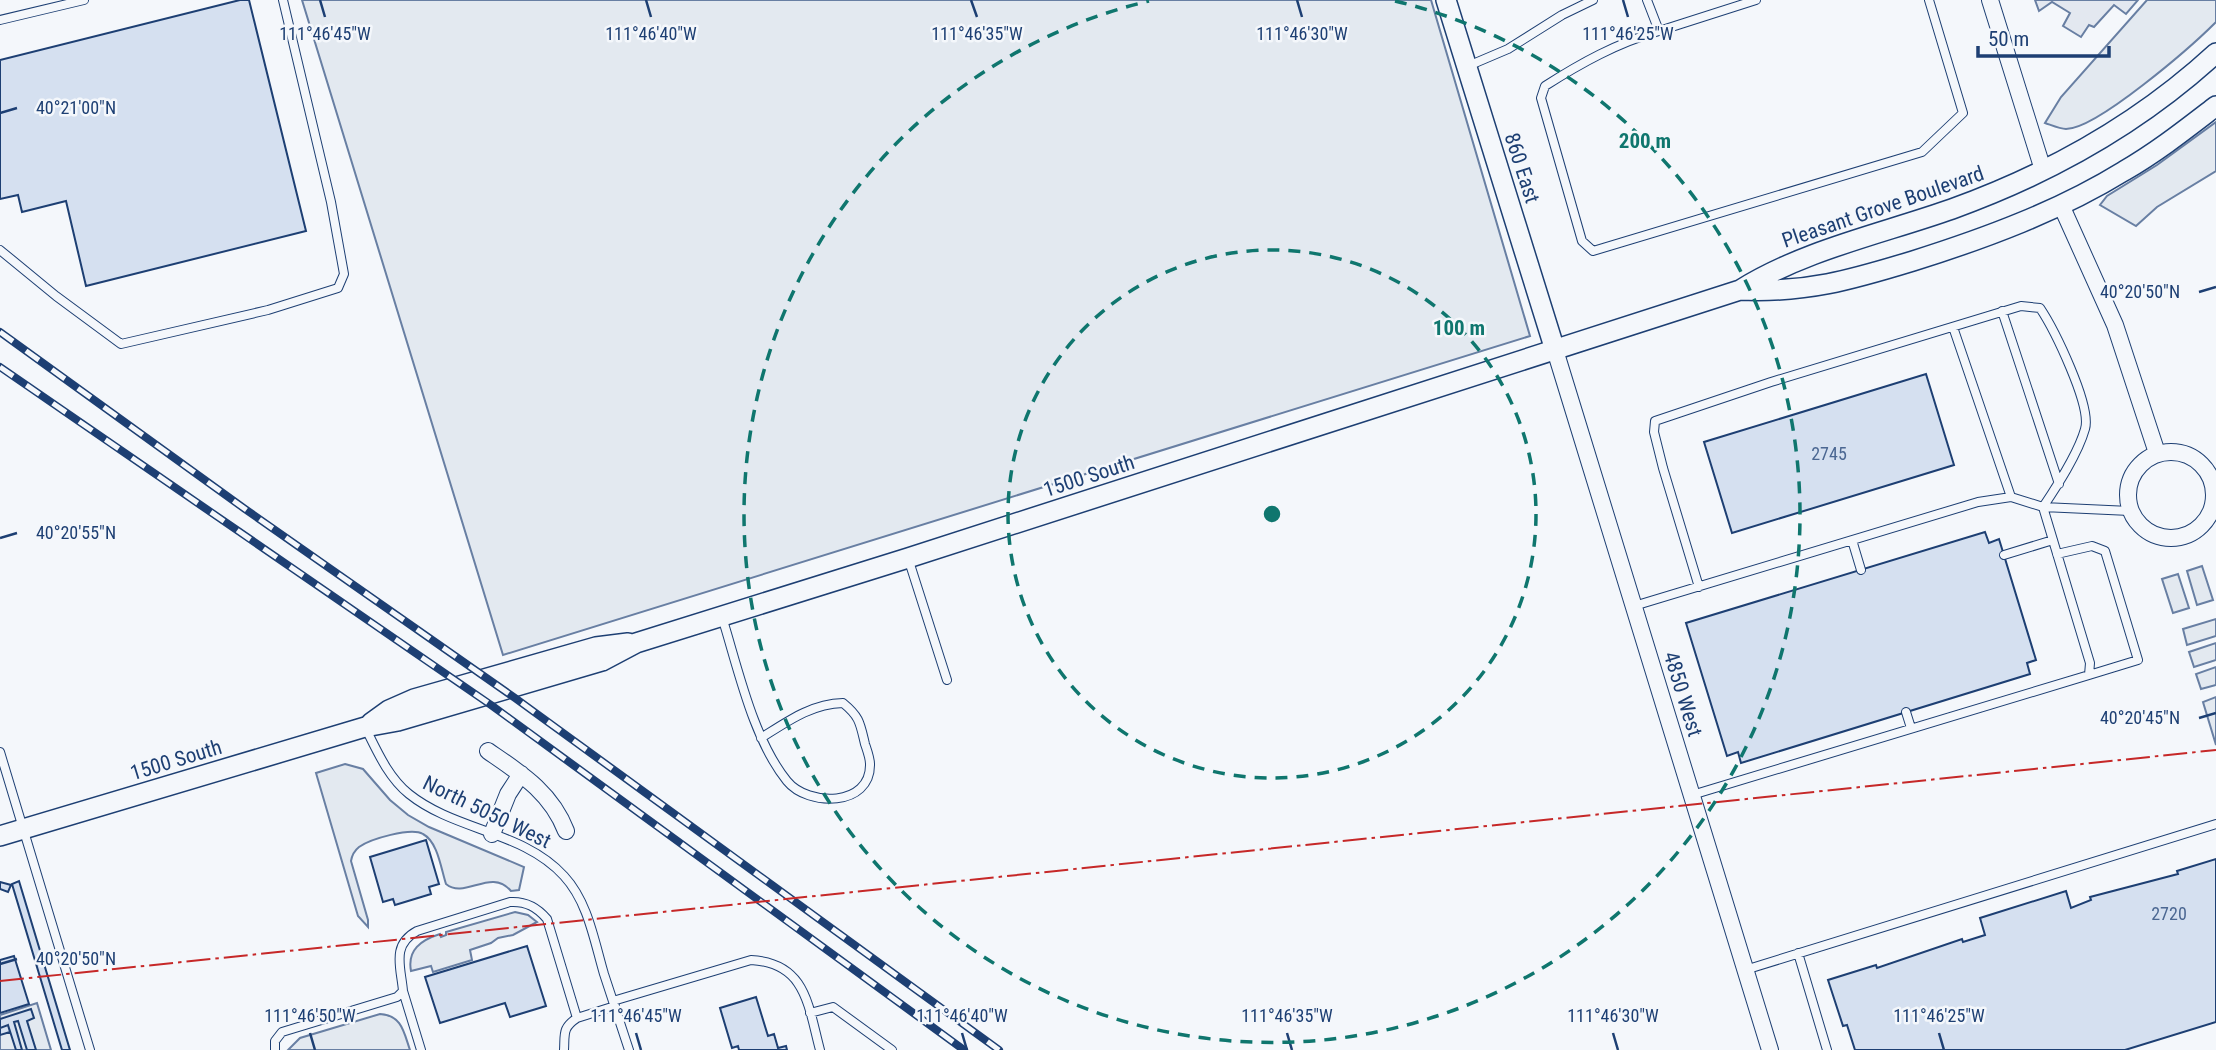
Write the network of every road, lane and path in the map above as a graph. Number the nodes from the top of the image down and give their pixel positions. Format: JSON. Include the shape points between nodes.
{"nodes":[{"id":1,"x":84,"y":0,"type":"edge"},
{"id":2,"x":283,"y":0,"type":"edge"},
{"id":3,"x":1446,"y":0,"type":"edge"},
{"id":4,"x":1593,"y":0,"type":"edge"},
{"id":5,"x":1647,"y":0,"type":"edge"},
{"id":6,"x":1756,"y":0,"type":"edge"},
{"id":7,"x":1929,"y":0,"type":"edge"},
{"id":8,"x":1990,"y":0,"type":"edge"},
{"id":9,"x":0,"y":20,"type":"edge"},
{"id":10,"x":1659,"y":31,"type":"junction"},
{"id":11,"x":2216,"y":53,"type":"edge"},
{"id":12,"x":1466,"y":67,"type":"junction"},
{"id":13,"x":2216,"y":106,"type":"edge"},
{"id":14,"x":2043,"y":170,"type":"junction"},
{"id":15,"x":2061,"y":205,"type":"junction"},
{"id":16,"x":0,"y":250,"type":"edge"},
{"id":17,"x":1740,"y":290,"type":"junction"},
{"id":18,"x":2002,"y":312,"type":"junction"},
{"id":19,"x":1953,"y":327,"type":"junction"},
{"id":20,"x":1555,"y":350,"type":"junction"},
{"id":21,"x":2157,"y":453,"type":"junction"},
{"id":22,"x":2059,"y":484,"type":"junction"},
{"id":23,"x":2011,"y":497,"type":"junction"},
{"id":24,"x":2043,"y":507,"type":"junction"},
{"id":25,"x":2130,"y":511,"type":"junction"},
{"id":26,"x":1852,"y":540,"type":"junction"},
{"id":27,"x":2053,"y":540,"type":"junction"},
{"id":28,"x":2057,"y":554,"type":"junction"},
{"id":29,"x":2004,"y":555,"type":"dead end"},
{"id":30,"x":908,"y":558,"type":"junction"},
{"id":31,"x":1861,"y":570,"type":"dead end"},
{"id":32,"x":1699,"y":587,"type":"junction"},
{"id":33,"x":1634,"y":606,"type":"junction"},
{"id":34,"x":722,"y":617,"type":"junction"},
{"id":35,"x":2089,"y":675,"type":"junction"},
{"id":36,"x":947,"y":680,"type":"dead end"},
{"id":37,"x":1906,"y":712,"type":"dead end"},
{"id":38,"x":365,"y":727,"type":"junction"},
{"id":39,"x":1911,"y":728,"type":"junction"},
{"id":40,"x":761,"y":738,"type":"junction"},
{"id":41,"x":488,"y":751,"type":"dead end"},
{"id":42,"x":0,"y":752,"type":"edge"},
{"id":43,"x":521,"y":774,"type":"junction"},
{"id":44,"x":1692,"y":794,"type":"junction"},
{"id":45,"x":2216,"y":824,"type":"edge"},
{"id":46,"x":24,"y":829,"type":"junction"},
{"id":47,"x":566,"y":831,"type":"dead end"},
{"id":48,"x":492,"y":834,"type":"junction"},
{"id":49,"x":0,"y":836,"type":"edge"},
{"id":50,"x":1798,"y":953,"type":"junction"},
{"id":51,"x":1745,"y":970,"type":"junction"},
{"id":52,"x":403,"y":991,"type":"junction"},
{"id":53,"x":614,"y":1004,"type":"junction"},
{"id":54,"x":810,"y":1013,"type":"junction"},
{"id":55,"x":577,"y":1018,"type":"junction"},
{"id":56,"x":90,"y":1050,"type":"edge"},
{"id":57,"x":275,"y":1050,"type":"edge"},
{"id":58,"x":421,"y":1050,"type":"edge"},
{"id":59,"x":564,"y":1050,"type":"edge"},
{"id":60,"x":629,"y":1050,"type":"edge"},
{"id":61,"x":820,"y":1050,"type":"edge"},
{"id":62,"x":892,"y":1050,"type":"edge"},
{"id":63,"x":1770,"y":1050,"type":"edge"},
{"id":64,"x":1827,"y":1050,"type":"edge"}],
"edges":[{"from":1,"to":9,"type":"lane"},
{"from":2,"to":16,"type":"lane","via":[[331,202],[344,274],[338,288],[268,310],[121,344]]},
{"from":3,"to":12,"type":"street","name":"860 East"},
{"from":4,"to":12,"type":"lane","via":[[1508,49]]},
{"from":5,"to":10,"type":"lane"},
{"from":6,"to":10,"type":"lane"},
{"from":7,"to":10,"type":"lane","via":[[1963,113],[1922,152],[1593,251],[1582,241],[1541,98],[1545,86],[1582,62],[1629,39]]},
{"from":8,"to":14,"type":"street"},
{"from":11,"to":14,"type":"street","name":"Pleasant Grove Boulevard","via":[[2131,120]]},
{"from":12,"to":20,"type":"street","name":"860 East"},
{"from":13,"to":15,"type":"street","name":"Pleasant Grove Boulevard","via":[[2124,172]]},
{"from":14,"to":17,"type":"street","name":"Pleasant Grove Boulevard","via":[[1952,209],[1794,262]]},
{"from":15,"to":17,"type":"street","name":"Pleasant Grove Boulevard","via":[[1965,244],[1844,282],[1789,290]]},
{"from":15,"to":21,"type":"street","via":[[2115,325]]},
{"from":17,"to":20,"type":"street","name":"Pleasant Grove Boulevard"},
{"from":18,"to":19,"type":"lane"},
{"from":18,"to":22,"type":"lane"},
{"from":18,"to":22,"type":"lane","via":[[2021,306],[2040,308],[2080,391],[2086,427]]},
{"from":19,"to":23,"type":"lane"},
{"from":19,"to":32,"type":"lane","via":[[1655,421],[1663,468]]},
{"from":20,"to":30,"type":"street","name":"1500 South"},
{"from":20,"to":33,"type":"street","name":"4850 West"},
{"from":21,"to":25,"type":"street","via":[[2140,464],[2129,481]]},
{"from":21,"to":25,"type":"street","via":[[2178,452],[2204,466],[2214,494],[2210,514],[2197,530],[2169,539],[2149,533]]},
{"from":22,"to":24,"type":"lane"},
{"from":23,"to":24,"type":"lane"},
{"from":23,"to":26,"type":"lane","via":[[1978,502]]},
{"from":24,"to":25,"type":"lane"},
{"from":24,"to":27,"type":"lane"},
{"from":26,"to":31,"type":"lane"},
{"from":26,"to":32,"type":"lane"},
{"from":27,"to":28,"type":"lane"},
{"from":27,"to":29,"type":"lane"},
{"from":28,"to":35,"type":"lane","via":[[2090,663]]},
{"from":28,"to":35,"type":"lane","via":[[2092,546],[2105,551],[2138,660]]},
{"from":30,"to":34,"type":"street","name":"1500 South"},
{"from":30,"to":36,"type":"lane"},
{"from":32,"to":33,"type":"lane"},
{"from":33,"to":44,"type":"street","name":"4850 West"},
{"from":34,"to":38,"type":"street","name":"1500 South","via":[[414,699]]},
{"from":34,"to":40,"type":"lane"},
{"from":35,"to":39,"type":"lane"},
{"from":37,"to":39,"type":"lane"},
{"from":38,"to":46,"type":"street","name":"1500 South"},
{"from":38,"to":48,"type":"lane","name":"North 5050 West","via":[[381,759],[408,793]]},
{"from":39,"to":44,"type":"lane"},
{"from":40,"to":40,"type":"lane","via":[[789,784],[805,794],[821,799],[845,797],[868,779],[870,764],[858,715],[843,703],[808,709]]},
{"from":41,"to":43,"type":"street"},
{"from":42,"to":46,"type":"lane"},
{"from":43,"to":47,"type":"street","via":[[556,808]]},
{"from":43,"to":48,"type":"street"},
{"from":44,"to":51,"type":"street","name":"4850 West"},
{"from":45,"to":50,"type":"lane"},
{"from":46,"to":49,"type":"street","name":"1500 South"},
{"from":46,"to":56,"type":"lane"},
{"from":48,"to":53,"type":"lane","name":"North 5050 West","via":[[549,861],[566,877],[582,901]]},
{"from":50,"to":51,"type":"lane"},
{"from":50,"to":64,"type":"lane"},
{"from":51,"to":63,"type":"street","name":"4850 West"},
{"from":52,"to":55,"type":"lane","via":[[399,954],[407,937],[519,901],[539,909],[547,919]]},
{"from":52,"to":57,"type":"lane","via":[[397,997],[282,1032]]},
{"from":52,"to":58,"type":"lane"},
{"from":53,"to":54,"type":"lane","via":[[760,960],[795,976]]},
{"from":53,"to":55,"type":"lane"},
{"from":53,"to":60,"type":"lane","name":"North 5050 West"},
{"from":54,"to":61,"type":"lane"},
{"from":54,"to":62,"type":"lane","via":[[833,1007]]},
{"from":55,"to":59,"type":"lane","via":[[563,1032]]}]}
